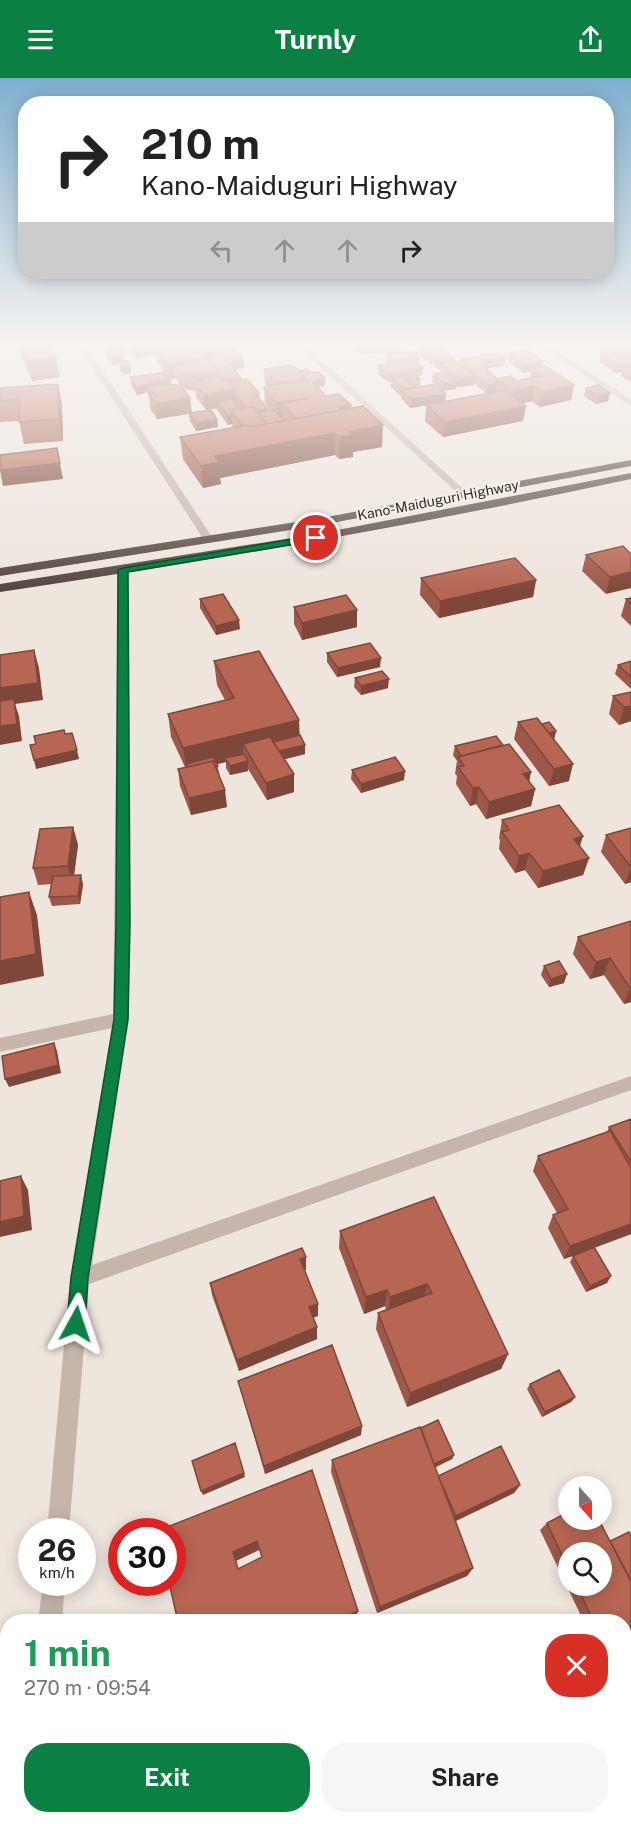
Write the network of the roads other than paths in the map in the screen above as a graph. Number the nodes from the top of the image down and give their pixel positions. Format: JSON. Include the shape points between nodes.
{"nodes":[{"id":1,"x":136,"y":428,"type":"edge"},
{"id":2,"x":392,"y":428,"type":"edge"},
{"id":3,"x":631,"y":464,"type":"edge"},
{"id":4,"x":631,"y":476,"type":"edge"},
{"id":5,"x":467,"y":497,"type":"junction"},
{"id":6,"x":209,"y":540,"type":"junction"},
{"id":7,"x":123,"y":570,"type":"junction"},
{"id":8,"x":0,"y":572,"type":"edge"},
{"id":9,"x":0,"y":588,"type":"edge"},
{"id":10,"x":121,"y":1019,"type":"junction"},
{"id":11,"x":0,"y":1045,"type":"edge"},
{"id":12,"x":631,"y":1083,"type":"edge"},
{"id":13,"x":80,"y":1278,"type":"junction"},
{"id":14,"x":59,"y":1518,"type":"edge"},
{"id":15,"x":53,"y":1596,"type":"edge"},
{"id":16,"x":51,"y":1614,"type":"edge"}],
"edges":[{"from":1,"to":6,"type":"street"},
{"from":2,"to":5,"type":"street"},
{"from":3,"to":5,"type":"highway","name":"Kano-Maiduguri Highway"},
{"from":4,"to":7,"type":"highway","name":"Kano-Maiduguri Highway","via":[[405,523]]},
{"from":5,"to":6,"type":"highway","name":"Kano-Maiduguri Highway"},
{"from":6,"to":8,"type":"highway","name":"Kano-Maiduguri Highway"},
{"from":7,"to":9,"type":"highway","name":"Kano-Maiduguri Highway"},
{"from":7,"to":10,"type":"street"},
{"from":10,"to":11,"type":"street"},
{"from":10,"to":13,"type":"street"},
{"from":12,"to":13,"type":"street"},
{"from":13,"to":14,"type":"street"},
{"from":15,"to":16,"type":"street"}]}
